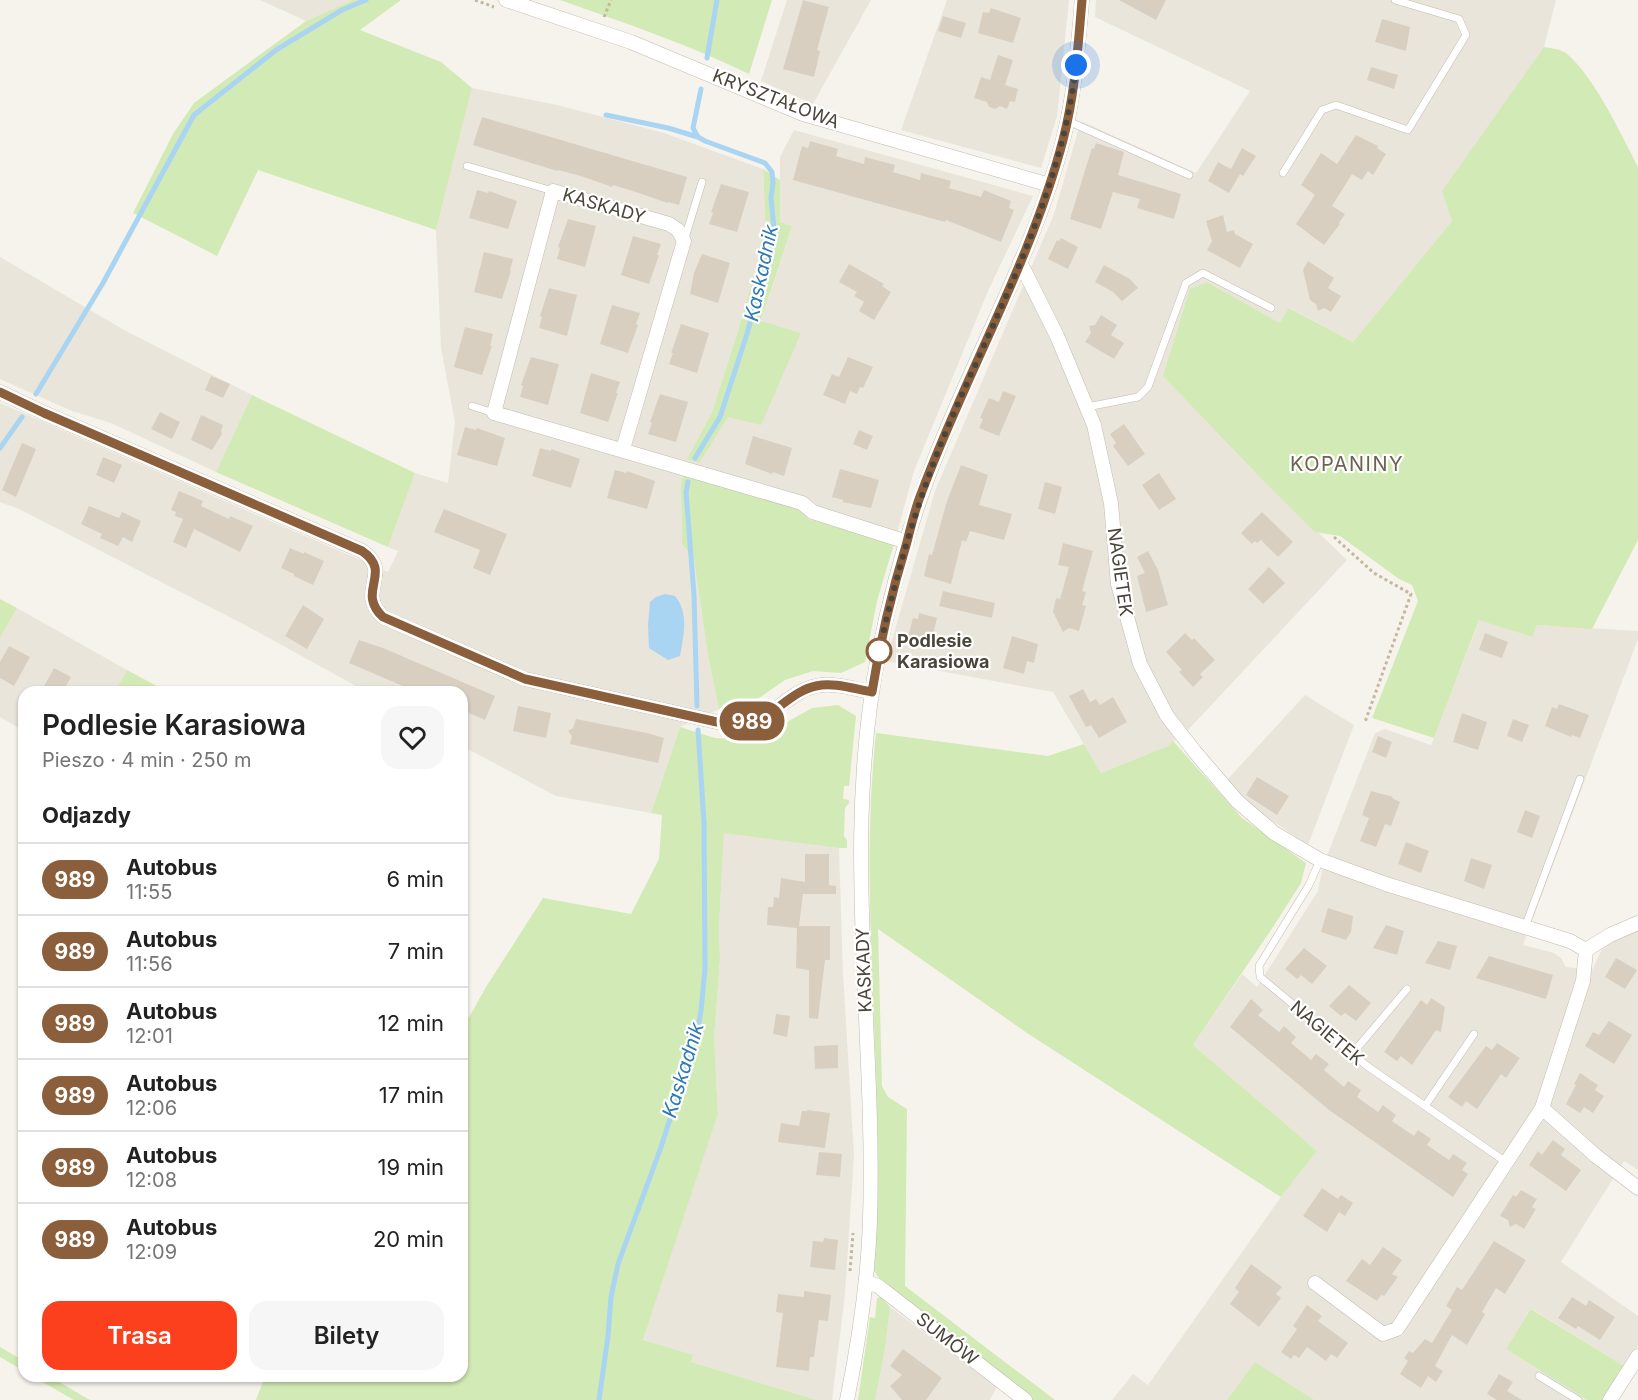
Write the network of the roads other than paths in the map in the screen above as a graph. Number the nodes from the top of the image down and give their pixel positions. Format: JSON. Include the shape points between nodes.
{"nodes":[{"id":1,"x":506,"y":0,"type":"edge"},
{"id":2,"x":1082,"y":0,"type":"edge"},
{"id":3,"x":1395,"y":0,"type":"edge"},
{"id":4,"x":1068,"y":121,"type":"junction"},
{"id":5,"x":467,"y":166,"type":"dead end"},
{"id":6,"x":1283,"y":173,"type":"dead end"},
{"id":7,"x":1189,"y":175,"type":"dead end"},
{"id":8,"x":702,"y":182,"type":"dead end"},
{"id":9,"x":1050,"y":185,"type":"junction"},
{"id":10,"x":553,"y":191,"type":"junction"},
{"id":11,"x":684,"y":241,"type":"junction"},
{"id":12,"x":1020,"y":262,"type":"junction"},
{"id":13,"x":1271,"y":308,"type":"dead end"},
{"id":14,"x":0,"y":392,"type":"edge"},
{"id":15,"x":472,"y":406,"type":"dead end"},
{"id":16,"x":1087,"y":407,"type":"junction"},
{"id":17,"x":494,"y":413,"type":"junction"},
{"id":18,"x":622,"y":449,"type":"junction"},
{"id":19,"x":907,"y":542,"type":"junction"},
{"id":20,"x":872,"y":692,"type":"junction"},
{"id":21,"x":1580,"y":779,"type":"dead end"},
{"id":22,"x":1320,"y":860,"type":"junction"},
{"id":23,"x":1638,"y":923,"type":"edge"},
{"id":24,"x":1525,"y":927,"type":"junction"},
{"id":25,"x":1586,"y":950,"type":"junction"},
{"id":26,"x":1407,"y":989,"type":"dead end"},
{"id":27,"x":1474,"y":1034,"type":"dead end"},
{"id":28,"x":1352,"y":1054,"type":"junction"},
{"id":29,"x":1425,"y":1106,"type":"junction"},
{"id":30,"x":1542,"y":1108,"type":"junction"},
{"id":31,"x":1506,"y":1162,"type":"junction"},
{"id":32,"x":1638,"y":1188,"type":"edge"},
{"id":33,"x":866,"y":1282,"type":"junction"},
{"id":34,"x":1315,"y":1284,"type":"dead end"},
{"id":35,"x":1638,"y":1356,"type":"edge"},
{"id":36,"x":1539,"y":1376,"type":"dead end"},
{"id":37,"x":847,"y":1400,"type":"edge"},
{"id":38,"x":1025,"y":1400,"type":"edge"},
{"id":39,"x":1578,"y":1400,"type":"edge"},
{"id":40,"x":1610,"y":1400,"type":"edge"}],
"edges":[{"from":1,"to":9,"type":"street","name":"KRYSZTAŁOWA","via":[[631,42],[803,114]]},
{"from":2,"to":4,"type":"street","name":"KASKADY"},
{"from":3,"to":6,"type":"lane","via":[[1459,19],[1466,35],[1408,130],[1336,105],[1322,110]]},
{"from":4,"to":7,"type":"lane"},
{"from":4,"to":9,"type":"street","name":"KASKADY"},
{"from":5,"to":10,"type":"lane"},
{"from":8,"to":11,"type":"lane"},
{"from":9,"to":12,"type":"street","name":"KASKADY"},
{"from":10,"to":11,"type":"street","name":"KASKADY","via":[[669,224]]},
{"from":10,"to":17,"type":"street","name":"KASKADY"},
{"from":11,"to":18,"type":"street"},
{"from":12,"to":16,"type":"street","name":"NAGIETEK"},
{"from":12,"to":19,"type":"street","name":"KASKADY","via":[[946,431]]},
{"from":13,"to":16,"type":"lane","via":[[1203,273],[1186,283],[1148,387],[1138,397]]},
{"from":14,"to":20,"type":"street","via":[[352,546],[371,557],[375,569],[372,605],[383,617],[525,679],[717,722],[741,723],[766,715],[817,686]]},
{"from":15,"to":17,"type":"lane"},
{"from":16,"to":22,"type":"street","name":"NAGIETEK","via":[[1111,503],[1118,584],[1140,664],[1167,716],[1237,801],[1274,833]]},
{"from":17,"to":18,"type":"street"},
{"from":18,"to":19,"type":"street","via":[[802,503],[813,512]]},
{"from":19,"to":20,"type":"street","name":"KASKADY"},
{"from":20,"to":33,"type":"street","name":"KASKADY","via":[[860,852],[870,1159]]},
{"from":21,"to":24,"type":"lane"},
{"from":22,"to":24,"type":"street","name":"NAGIETEK"},
{"from":22,"to":28,"type":"lane","name":"NAGIETEK","via":[[1259,966],[1260,977]]},
{"from":23,"to":25,"type":"street"},
{"from":24,"to":25,"type":"street","name":"NAGIETEK"},
{"from":25,"to":30,"type":"street","via":[[1583,981]]},
{"from":26,"to":28,"type":"lane"},
{"from":27,"to":29,"type":"lane"},
{"from":28,"to":29,"type":"lane","name":"NAGIETEK"},
{"from":29,"to":31,"type":"lane","name":"NAGIETEK"},
{"from":30,"to":31,"type":"street"},
{"from":30,"to":32,"type":"street"},
{"from":31,"to":34,"type":"street","via":[[1397,1329],[1383,1334]]},
{"from":33,"to":37,"type":"street","name":"KASKADY"},
{"from":33,"to":38,"type":"street","name":"SUMÓW","via":[[878,1286]]},
{"from":35,"to":40,"type":"street"},
{"from":36,"to":39,"type":"lane"}]}
